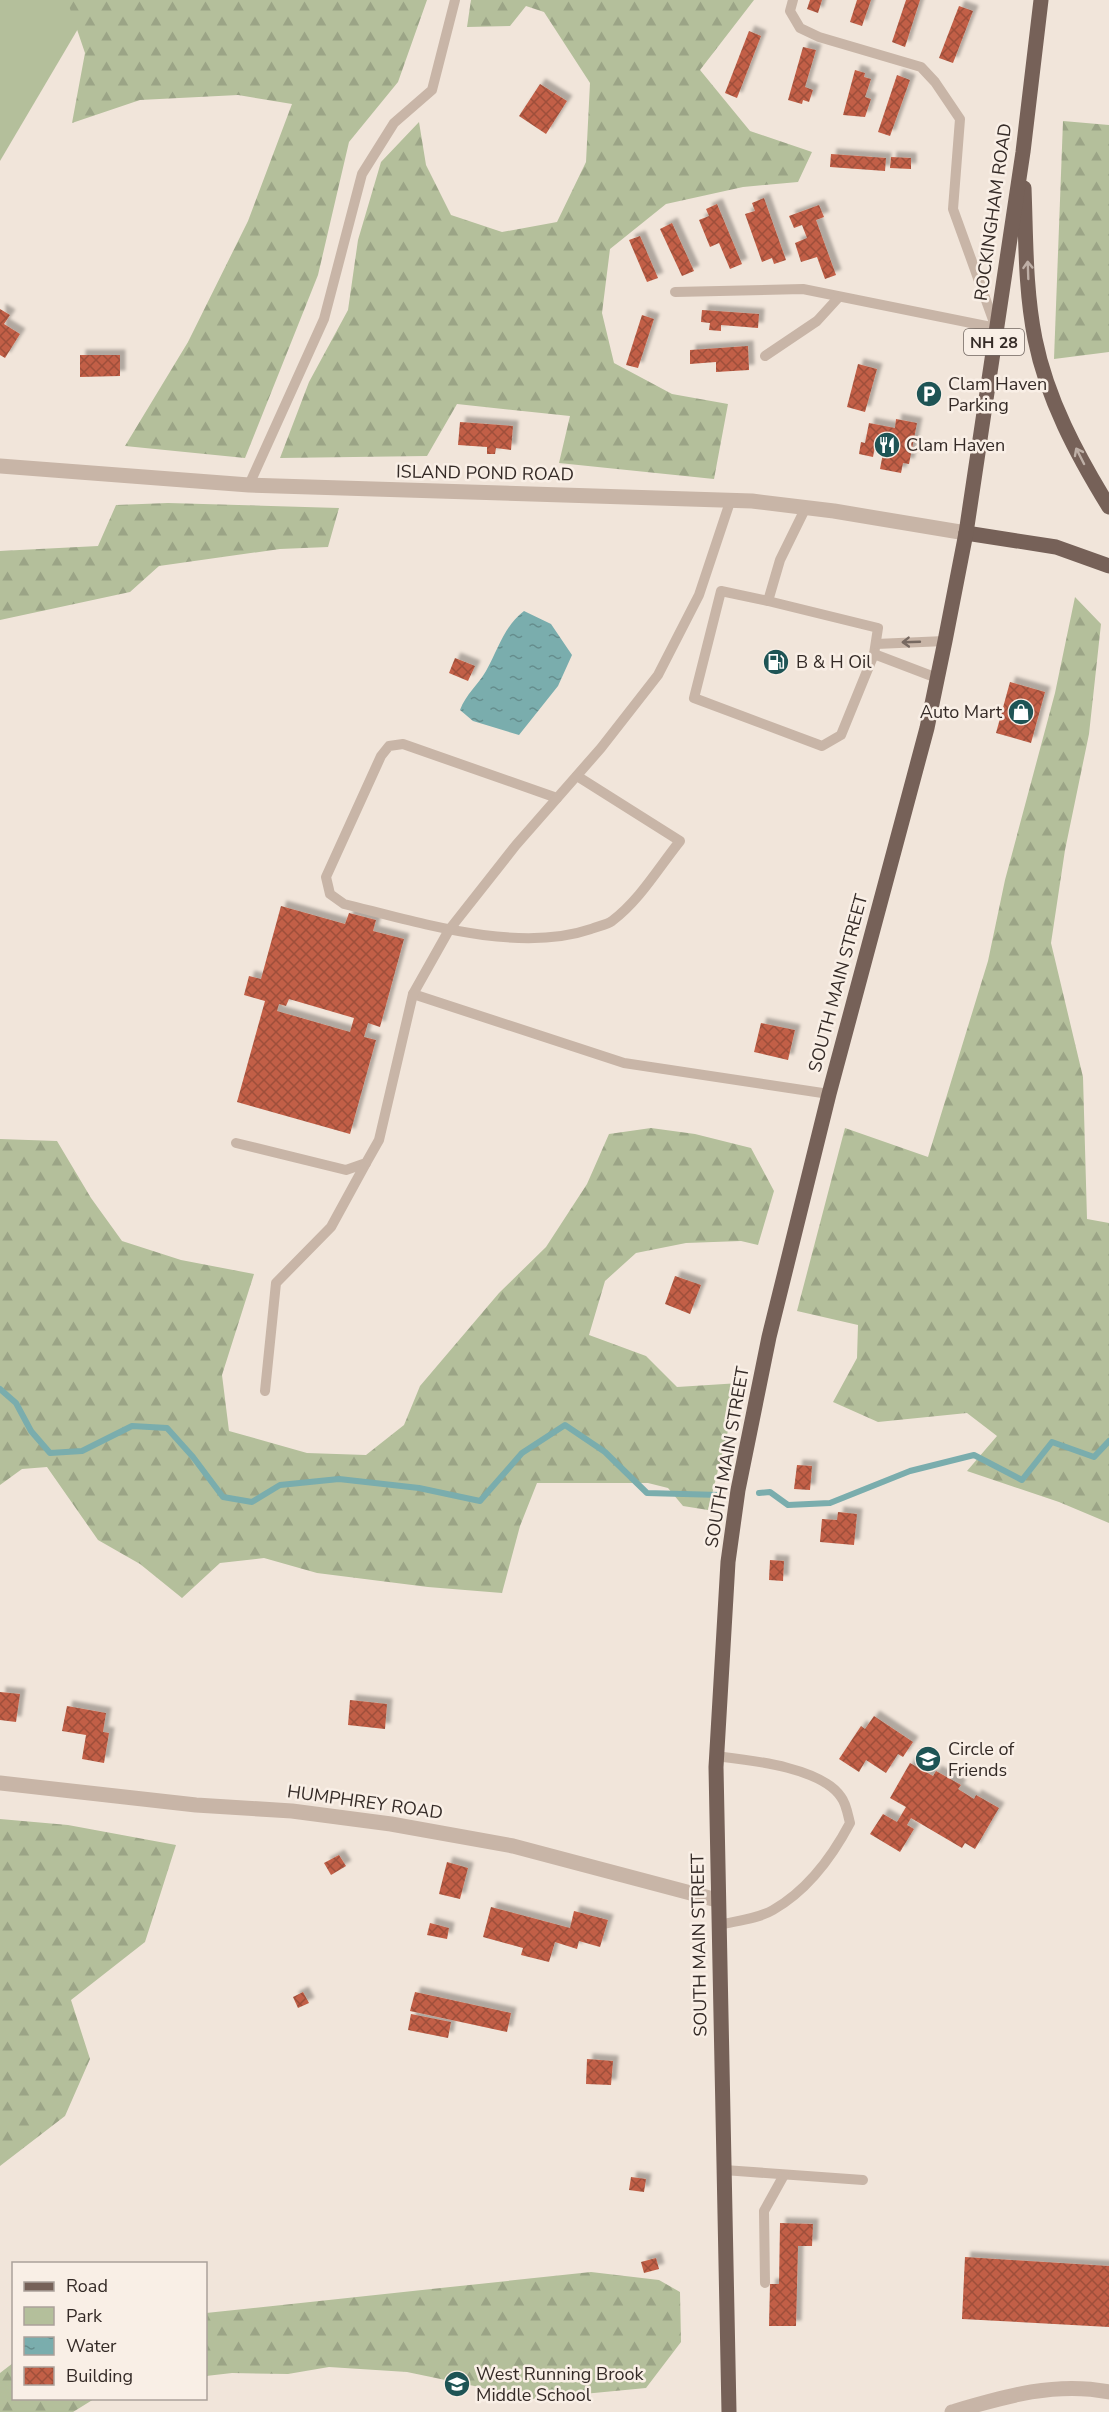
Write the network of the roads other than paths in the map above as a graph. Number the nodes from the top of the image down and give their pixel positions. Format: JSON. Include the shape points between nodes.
{"nodes":[{"id":1,"x":455,"y":0,"type":"edge"},
{"id":2,"x":793,"y":0,"type":"edge"},
{"id":3,"x":1041,"y":0,"type":"edge"},
{"id":4,"x":1023,"y":152,"type":"junction"},
{"id":5,"x":675,"y":292,"type":"dead end"},
{"id":6,"x":838,"y":298,"type":"junction"},
{"id":7,"x":996,"y":328,"type":"junction"},
{"id":8,"x":765,"y":356,"type":"dead end"},
{"id":9,"x":0,"y":466,"type":"edge"},
{"id":10,"x":249,"y":485,"type":"junction"},
{"id":11,"x":731,"y":499,"type":"junction"},
{"id":12,"x":806,"y":507,"type":"junction"},
{"id":13,"x":1109,"y":507,"type":"edge"},
{"id":14,"x":966,"y":533,"type":"junction"},
{"id":15,"x":1109,"y":566,"type":"edge"},
{"id":16,"x":768,"y":601,"type":"junction"},
{"id":17,"x":945,"y":641,"type":"junction"},
{"id":18,"x":875,"y":649,"type":"junction"},
{"id":19,"x":937,"y":678,"type":"junction"},
{"id":20,"x":577,"y":776,"type":"junction"},
{"id":21,"x":557,"y":798,"type":"junction"},
{"id":22,"x":449,"y":930,"type":"junction"},
{"id":23,"x":413,"y":994,"type":"junction"},
{"id":24,"x":829,"y":1094,"type":"junction"},
{"id":25,"x":236,"y":1143,"type":"dead end"},
{"id":26,"x":366,"y":1163,"type":"junction"},
{"id":27,"x":265,"y":1391,"type":"dead end"},
{"id":28,"x":716,"y":1756,"type":"junction"},
{"id":29,"x":0,"y":1783,"type":"edge"},
{"id":30,"x":717,"y":1900,"type":"junction"},
{"id":31,"x":719,"y":1925,"type":"junction"},
{"id":32,"x":724,"y":2170,"type":"junction"},
{"id":33,"x":784,"y":2175,"type":"junction"},
{"id":34,"x":863,"y":2180,"type":"dead end"},
{"id":35,"x":765,"y":2283,"type":"dead end"},
{"id":36,"x":1109,"y":2392,"type":"edge"},
{"id":37,"x":729,"y":2412,"type":"edge"},
{"id":38,"x":952,"y":2412,"type":"edge"}],
"edges":[{"from":1,"to":10,"type":"lane","via":[[432,90],[394,123],[362,174],[324,319]]},
{"from":2,"to":7,"type":"lane","via":[[790,11],[800,28],[921,67],[960,119],[953,209]]},
{"from":3,"to":4,"type":"main road","name":"ROCKINGHAM ROAD","number":"NH 28"},
{"from":4,"to":7,"type":"main road","name":"ROCKINGHAM ROAD","number":"NH 28"},
{"from":13,"to":4,"type":"main road","number":"NH 28","one_way":true,"via":[[1069,434],[1036,341],[1029,302]]},
{"from":5,"to":6,"type":"lane","via":[[803,289]]},
{"from":6,"to":7,"type":"lane"},
{"from":6,"to":8,"type":"lane","via":[[817,321]]},
{"from":7,"to":14,"type":"main road","name":"ROCKINGHAM ROAD","number":"NH 28"},
{"from":9,"to":10,"type":"street","name":"ISLAND POND ROAD"},
{"from":10,"to":11,"type":"street","name":"ISLAND POND ROAD"},
{"from":11,"to":12,"type":"street","name":"ISLAND POND ROAD"},
{"from":11,"to":20,"type":"lane","via":[[699,595],[658,675]]},
{"from":12,"to":14,"type":"street","name":"ISLAND POND ROAD"},
{"from":12,"to":16,"type":"lane","via":[[780,560]]},
{"from":14,"to":15,"type":"main road","via":[[1056,547]]},
{"from":14,"to":17,"type":"main road","name":"SOUTH MAIN STREET"},
{"from":16,"to":18,"type":"lane","via":[[879,628]]},
{"from":16,"to":18,"type":"lane","via":[[721,591],[694,698],[822,746],[841,735]]},
{"from":17,"to":18,"type":"lane","one_way":true},
{"from":17,"to":19,"type":"main road","name":"SOUTH MAIN STREET"},
{"from":18,"to":19,"type":"lane"},
{"from":19,"to":24,"type":"main road","name":"SOUTH MAIN STREET"},
{"from":20,"to":21,"type":"lane"},
{"from":20,"to":22,"type":"lane","via":[[680,841],[637,896],[611,922],[574,935],[509,938]]},
{"from":21,"to":22,"type":"lane"},
{"from":21,"to":22,"type":"lane","via":[[402,744],[389,746],[326,877],[330,894],[344,904]]},
{"from":22,"to":23,"type":"lane"},
{"from":23,"to":24,"type":"lane","via":[[624,1063]]},
{"from":23,"to":26,"type":"lane","via":[[379,1140]]},
{"from":24,"to":28,"type":"main road","name":"SOUTH MAIN STREET","via":[[768,1337],[738,1490],[724,1598]]},
{"from":25,"to":26,"type":"lane","via":[[346,1170]]},
{"from":26,"to":27,"type":"lane","via":[[331,1227],[276,1283]]},
{"from":28,"to":30,"type":"main road","name":"SOUTH MAIN STREET"},
{"from":28,"to":31,"type":"lane","via":[[772,1763],[825,1782],[842,1797],[850,1823],[832,1856],[772,1911]]},
{"from":29,"to":30,"type":"street","name":"HUMPHREY ROAD","via":[[196,1805],[292,1811],[448,1833],[591,1865]]},
{"from":30,"to":31,"type":"main road","name":"SOUTH MAIN STREET"},
{"from":31,"to":32,"type":"main road","name":"SOUTH MAIN STREET"},
{"from":32,"to":33,"type":"lane"},
{"from":32,"to":37,"type":"main road","name":"SOUTH MAIN STREET"},
{"from":33,"to":34,"type":"lane"},
{"from":33,"to":35,"type":"lane","via":[[764,2211]]},
{"from":36,"to":38,"type":"street","via":[[1061,2388],[1024,2393]]}]}
